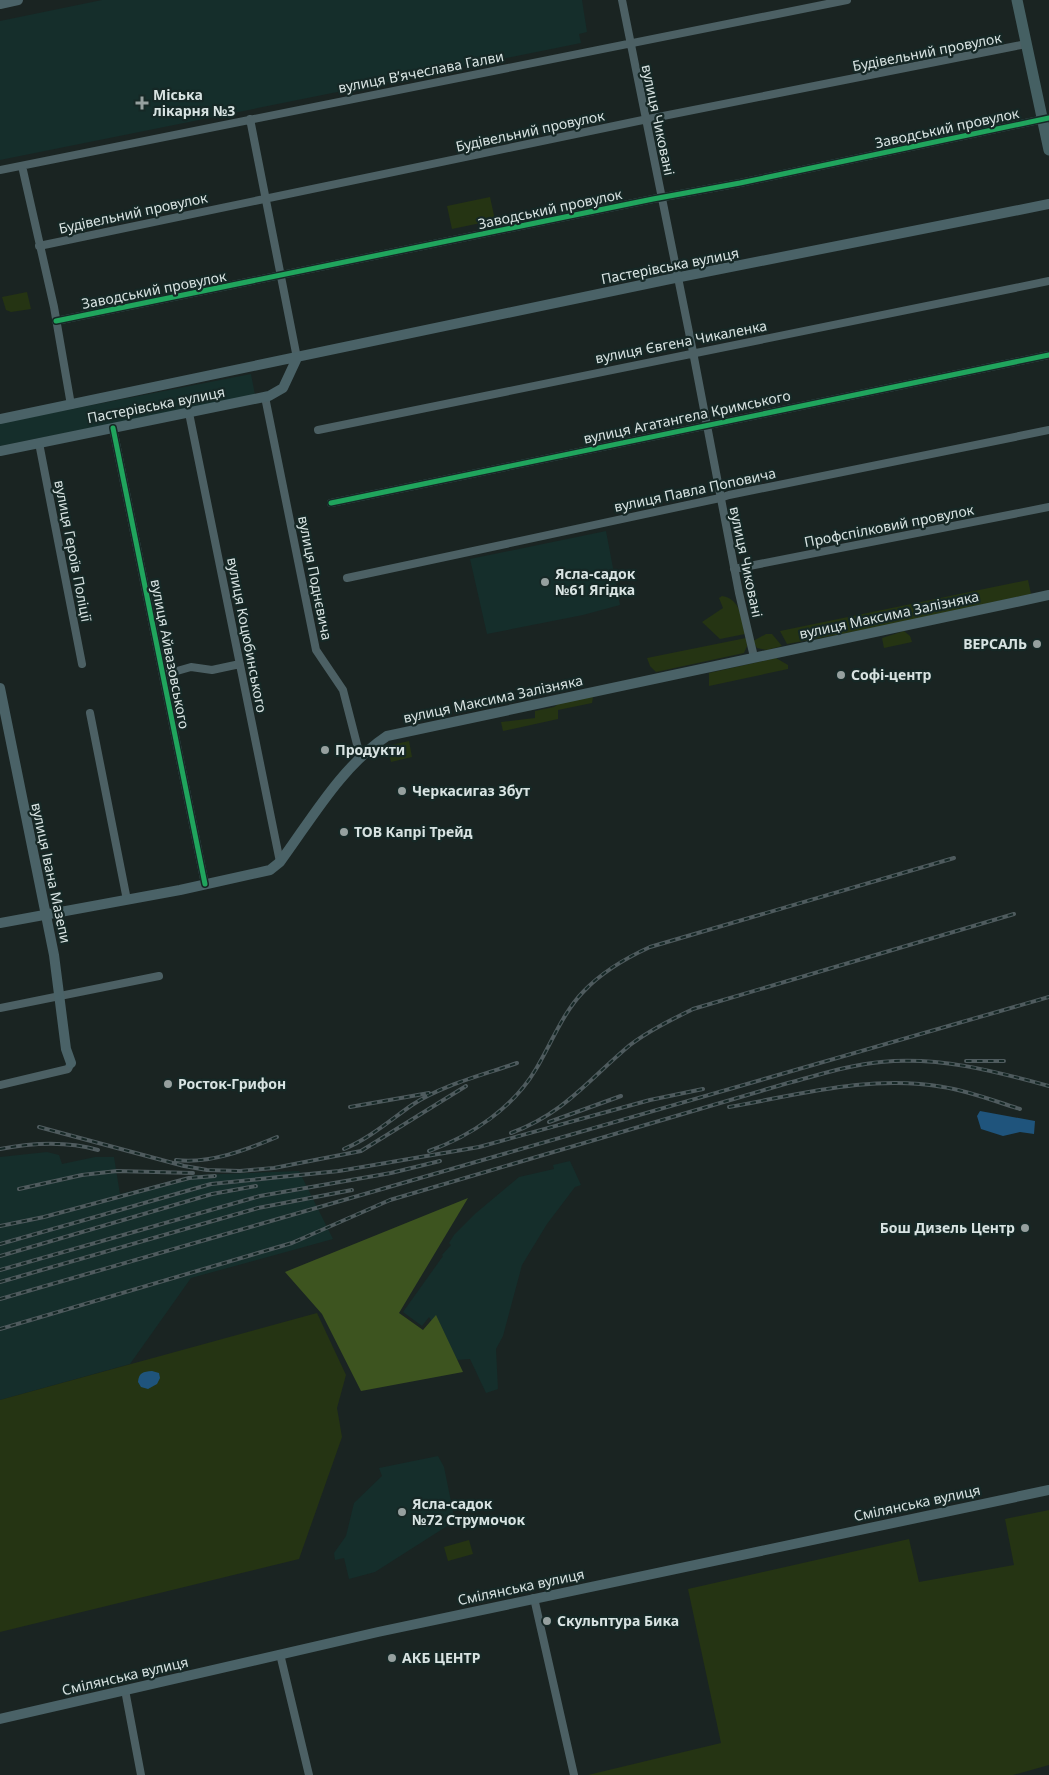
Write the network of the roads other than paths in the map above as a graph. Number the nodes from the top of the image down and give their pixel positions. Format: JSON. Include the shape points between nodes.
{"nodes":[{"id":1,"x":18,"y":0,"type":"edge"},
{"id":2,"x":622,"y":0,"type":"edge"},
{"id":3,"x":847,"y":0,"type":"edge"},
{"id":4,"x":1017,"y":0,"type":"edge"},
{"id":5,"x":0,"y":4,"type":"edge"},
{"id":6,"x":629,"y":43,"type":"junction"},
{"id":7,"x":1026,"y":44,"type":"junction"},
{"id":8,"x":1046,"y":118,"type":"edge"},
{"id":9,"x":250,"y":119,"type":"junction"},
{"id":10,"x":645,"y":121,"type":"junction"},
{"id":11,"x":1049,"y":150,"type":"edge"},
{"id":12,"x":22,"y":166,"type":"junction"},
{"id":13,"x":0,"y":170,"type":"edge"},
{"id":14,"x":267,"y":198,"type":"junction"},
{"id":15,"x":662,"y":198,"type":"junction"},
{"id":16,"x":1049,"y":204,"type":"edge"},
{"id":17,"x":39,"y":246,"type":"junction"},
{"id":18,"x":282,"y":276,"type":"junction"},
{"id":19,"x":677,"y":278,"type":"junction"},
{"id":20,"x":1049,"y":281,"type":"edge"},
{"id":21,"x":56,"y":321,"type":"junction"},
{"id":22,"x":693,"y":352,"type":"junction"},
{"id":23,"x":1049,"y":355,"type":"edge"},
{"id":24,"x":297,"y":358,"type":"junction"},
{"id":25,"x":265,"y":397,"type":"junction"},
{"id":26,"x":71,"y":405,"type":"junction"},
{"id":27,"x":189,"y":413,"type":"junction"},
{"id":28,"x":0,"y":419,"type":"edge"},
{"id":29,"x":708,"y":425,"type":"junction"},
{"id":30,"x":113,"y":428,"type":"junction"},
{"id":31,"x":318,"y":430,"type":"dead end"},
{"id":32,"x":1049,"y":430,"type":"edge"},
{"id":33,"x":39,"y":443,"type":"junction"},
{"id":34,"x":0,"y":451,"type":"edge"},
{"id":35,"x":720,"y":498,"type":"junction"},
{"id":36,"x":331,"y":503,"type":"dead end"},
{"id":37,"x":1049,"y":507,"type":"edge"},
{"id":38,"x":734,"y":569,"type":"junction"},
{"id":39,"x":348,"y":578,"type":"dead end"},
{"id":40,"x":1049,"y":595,"type":"edge"},
{"id":41,"x":754,"y":657,"type":"junction"},
{"id":42,"x":82,"y":664,"type":"dead end"},
{"id":43,"x":240,"y":664,"type":"junction"},
{"id":44,"x":163,"y":675,"type":"junction"},
{"id":45,"x":0,"y":688,"type":"edge"},
{"id":46,"x":2,"y":712,"type":"edge"},
{"id":47,"x":90,"y":713,"type":"dead end"},
{"id":48,"x":360,"y":756,"type":"junction"},
{"id":49,"x":280,"y":862,"type":"junction"},
{"id":50,"x":205,"y":884,"type":"junction"},
{"id":51,"x":127,"y":900,"type":"junction"},
{"id":52,"x":44,"y":914,"type":"junction"},
{"id":53,"x":0,"y":923,"type":"edge"},
{"id":54,"x":159,"y":976,"type":"dead end"},
{"id":55,"x":59,"y":996,"type":"junction"},
{"id":56,"x":0,"y":1008,"type":"edge"},
{"id":57,"x":71,"y":1063,"type":"joint"},
{"id":58,"x":0,"y":1085,"type":"edge"},
{"id":59,"x":1049,"y":1490,"type":"edge"},
{"id":60,"x":534,"y":1598,"type":"junction"},
{"id":61,"x":280,"y":1654,"type":"junction"},
{"id":62,"x":125,"y":1690,"type":"junction"},
{"id":63,"x":0,"y":1719,"type":"edge"},
{"id":64,"x":141,"y":1775,"type":"edge"},
{"id":65,"x":308,"y":1775,"type":"edge"},
{"id":66,"x":574,"y":1775,"type":"edge"}],
"edges":[{"from":1,"to":5,"type":"main road"},
{"from":2,"to":6,"type":"street","name":"вулиця Чиковані"},
{"from":3,"to":6,"type":"street","name":"вулиця Вʼячеслава Галви"},
{"from":4,"to":7,"type":"main road"},
{"from":6,"to":9,"type":"street","name":"вулиця Вʼячеслава Галви"},
{"from":6,"to":10,"type":"street","name":"вулиця Чиковані"},
{"from":7,"to":8,"type":"main road"},
{"from":7,"to":10,"type":"street","name":"Будівельний провулок"},
{"from":8,"to":11,"type":"main road"},
{"from":8,"to":15,"type":"street","name":"Заводський провулок"},
{"from":9,"to":12,"type":"street","name":"вулиця Вʼячеслава Галви"},
{"from":9,"to":14,"type":"street"},
{"from":10,"to":14,"type":"street","name":"Будівельний провулок"},
{"from":10,"to":15,"type":"street","name":"вулиця Чиковані"},
{"from":12,"to":13,"type":"street","name":"вулиця Вʼячеслава Галви"},
{"from":12,"to":17,"type":"street"},
{"from":14,"to":17,"type":"street","name":"Будівельний провулок"},
{"from":14,"to":18,"type":"street"},
{"from":15,"to":18,"type":"street","name":"Заводський провулок"},
{"from":15,"to":19,"type":"street","name":"вулиця Чиковані"},
{"from":16,"to":19,"type":"main road","name":"Пастерівська вулиця"},
{"from":17,"to":21,"type":"street"},
{"from":18,"to":21,"type":"street","name":"Заводський провулок"},
{"from":18,"to":24,"type":"street"},
{"from":19,"to":22,"type":"street","name":"вулиця Чиковані"},
{"from":19,"to":24,"type":"main road","name":"Пастерівська вулиця"},
{"from":20,"to":22,"type":"street","name":"вулиця Євгена Чикаленка"},
{"from":21,"to":26,"type":"street"},
{"from":22,"to":29,"type":"street","name":"вулиця Чиковані"},
{"from":22,"to":31,"type":"street","name":"вулиця Євгена Чикаленка"},
{"from":23,"to":29,"type":"street","name":"вулиця Агатангела Кримського"},
{"from":24,"to":25,"type":"main road","name":"Пастерівська вулиця","via":[[283,388]]},
{"from":24,"to":26,"type":"main road","name":"Пастерівська вулиця"},
{"from":25,"to":27,"type":"main road","name":"Пастерівська вулиця"},
{"from":25,"to":48,"type":"street","name":"вулиця Поднєвича","via":[[316,650],[343,690]]},
{"from":26,"to":28,"type":"main road","name":"Пастерівська вулиця"},
{"from":27,"to":30,"type":"main road","name":"Пастерівська вулиця"},
{"from":27,"to":43,"type":"street","name":"вулиця Коцюбинського"},
{"from":29,"to":35,"type":"street","name":"вулиця Чиковані"},
{"from":29,"to":36,"type":"street","name":"вулиця Агатангела Кримського"},
{"from":30,"to":33,"type":"main road","name":"Пастерівська вулиця"},
{"from":30,"to":44,"type":"street","name":"вулиця Айвазовського"},
{"from":32,"to":35,"type":"street","name":"вулиця Павла Поповича"},
{"from":33,"to":34,"type":"main road","name":"Пастерівська вулиця"},
{"from":33,"to":42,"type":"street","name":"вулиця Героїв Поліції"},
{"from":35,"to":38,"type":"street","name":"вулиця Чиковані"},
{"from":35,"to":39,"type":"street","name":"вулиця Павла Поповича"},
{"from":37,"to":38,"type":"street","name":"Профспілковий провулок"},
{"from":38,"to":41,"type":"street","name":"вулиця Чиковані"},
{"from":40,"to":41,"type":"main road","name":"вулиця Максима Залізняка"},
{"from":41,"to":48,"type":"main road","name":"вулиця Максима Залізняка","via":[[409,730],[387,736]]},
{"from":43,"to":44,"type":"street","via":[[212,670],[191,667]]},
{"from":43,"to":49,"type":"street","name":"вулиця Коцюбинського"},
{"from":44,"to":50,"type":"street","name":"вулиця Айвазовського"},
{"from":45,"to":46,"type":"main road","name":"вулиця Івана Мазепи"},
{"from":46,"to":52,"type":"main road","name":"вулиця Івана Мазепи"},
{"from":47,"to":51,"type":"street"},
{"from":48,"to":49,"type":"main road","name":"вулиця Максима Залізняка"},
{"from":49,"to":50,"type":"main road","name":"вулиця Максима Залізняка","via":[[265,872]]},
{"from":50,"to":51,"type":"main road","name":"вулиця Максима Залізняка"},
{"from":51,"to":52,"type":"main road","name":"вулиця Максима Залізняка"},
{"from":52,"to":53,"type":"main road","name":"вулиця Максима Залізняка"},
{"from":52,"to":55,"type":"main road","name":"вулиця Івана Мазепи"},
{"from":54,"to":55,"type":"street"},
{"from":55,"to":56,"type":"street"},
{"from":55,"to":57,"type":"main road","name":"вулиця Івана Мазепи"},
{"from":57,"to":58,"type":"street","via":[[68,1069]]},
{"from":59,"to":60,"type":"main road","name":"Смілянська вулиця"},
{"from":60,"to":61,"type":"main road","name":"Смілянська вулиця"},
{"from":60,"to":66,"type":"street"},
{"from":61,"to":62,"type":"main road","name":"Смілянська вулиця"},
{"from":61,"to":65,"type":"street"},
{"from":62,"to":63,"type":"main road","name":"Смілянська вулиця"},
{"from":62,"to":64,"type":"street"}]}
